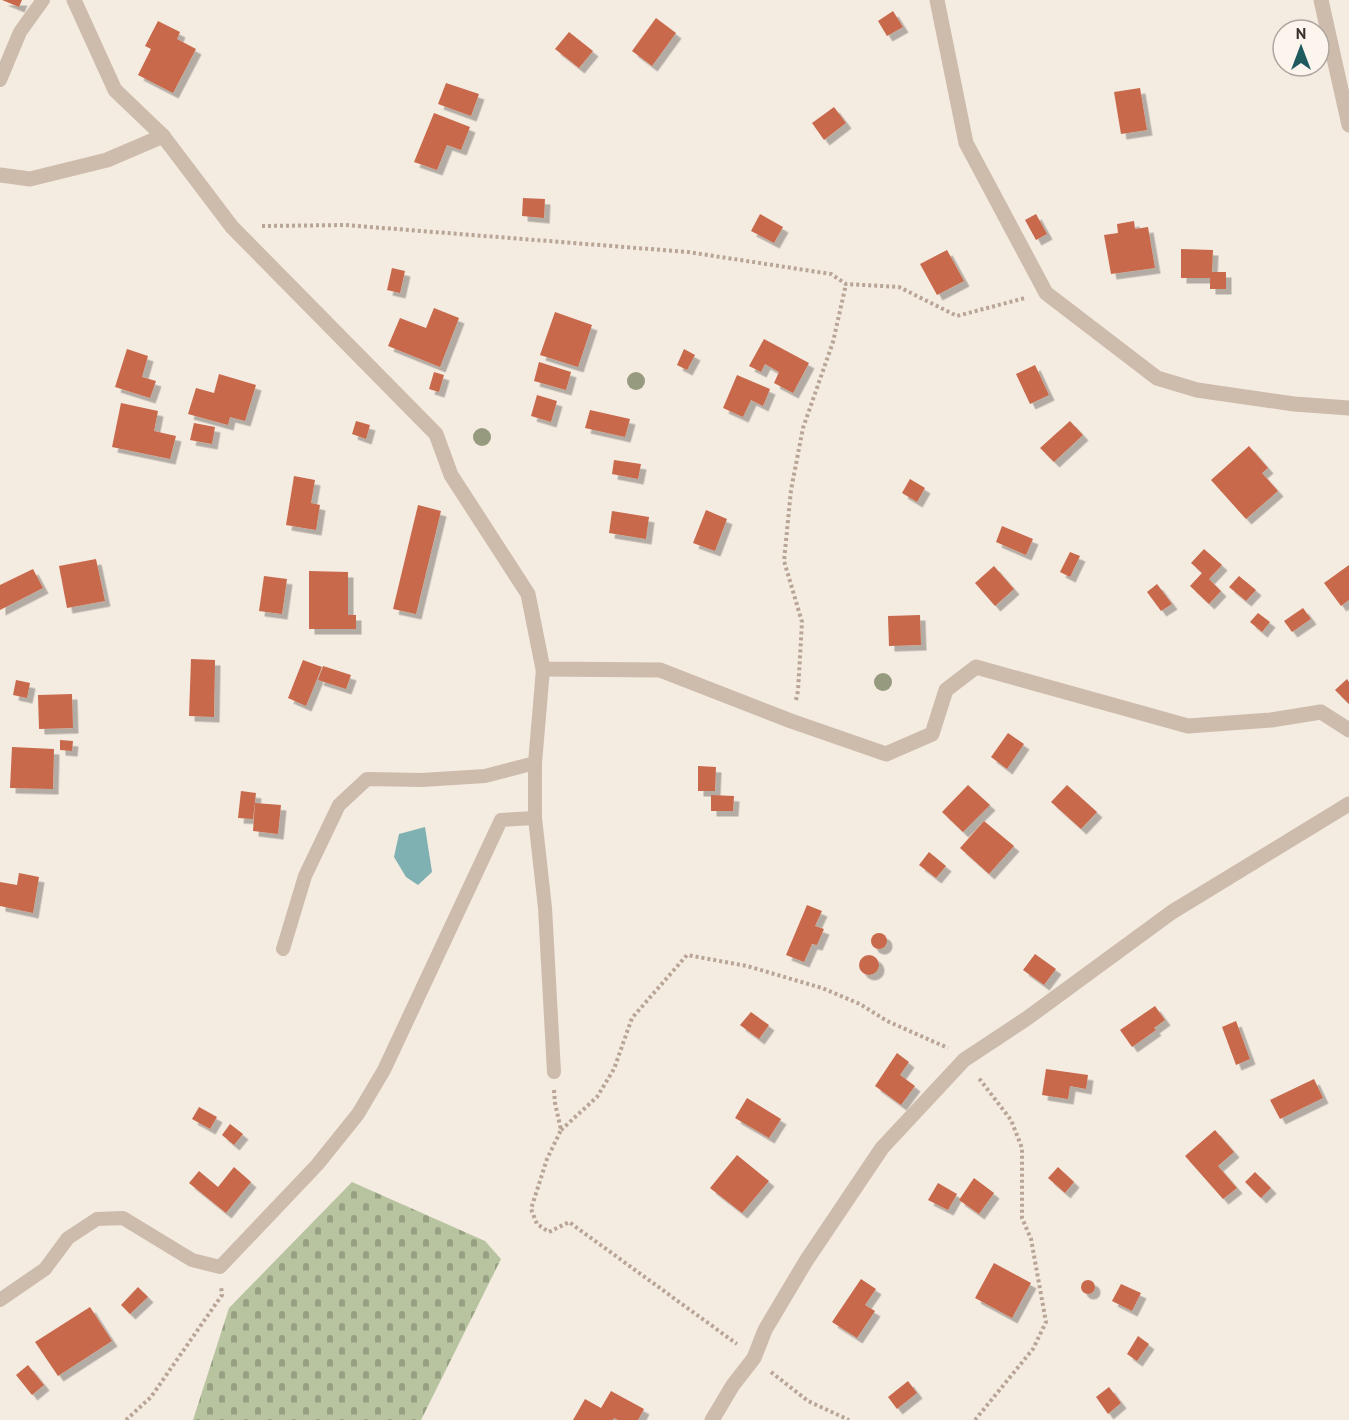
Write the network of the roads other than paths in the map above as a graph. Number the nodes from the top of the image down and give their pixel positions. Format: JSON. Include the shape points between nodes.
{"nodes":[{"id":1,"x":43,"y":0,"type":"edge"},
{"id":2,"x":74,"y":0,"type":"edge"},
{"id":3,"x":937,"y":0,"type":"edge"},
{"id":4,"x":1322,"y":0,"type":"edge"},
{"id":5,"x":0,"y":80,"type":"edge"},
{"id":6,"x":1349,"y":125,"type":"edge"},
{"id":7,"x":163,"y":136,"type":"junction"},
{"id":8,"x":0,"y":175,"type":"edge"},
{"id":9,"x":1349,"y":408,"type":"edge"},
{"id":10,"x":543,"y":669,"type":"junction"},
{"id":11,"x":1349,"y":730,"type":"edge"},
{"id":12,"x":535,"y":763,"type":"junction"},
{"id":13,"x":1349,"y":804,"type":"edge"},
{"id":14,"x":535,"y":818,"type":"junction"},
{"id":15,"x":283,"y":949,"type":"dead end"},
{"id":16,"x":554,"y":1072,"type":"road end"},
{"id":17,"x":0,"y":1300,"type":"edge"},
{"id":18,"x":712,"y":1420,"type":"edge"}],
"edges":[{"from":1,"to":5,"type":"lane","via":[[20,32]]},
{"from":2,"to":7,"type":"street","via":[[114,90]]},
{"from":3,"to":9,"type":"street","via":[[966,143],[1046,293],[1157,378],[1197,390]]},
{"from":4,"to":6,"type":"street"},
{"from":7,"to":8,"type":"street","via":[[107,160],[30,178]]},
{"from":7,"to":10,"type":"street","via":[[232,227],[436,434],[451,475],[528,594]]},
{"from":10,"to":11,"type":"street","via":[[660,670],[886,754],[932,734],[946,690],[976,666],[1188,726],[1321,712]]},
{"from":10,"to":12,"type":"lane"},
{"from":12,"to":14,"type":"lane"},
{"from":12,"to":15,"type":"lane","via":[[485,776],[367,779],[339,805],[304,876]]},
{"from":13,"to":18,"type":"street","via":[[1172,912],[966,1059],[882,1148],[806,1262],[765,1330],[754,1358]]},
{"from":14,"to":16,"type":"lane","via":[[545,908]]},
{"from":14,"to":17,"type":"lane","via":[[501,820],[384,1070],[358,1114],[317,1165],[220,1268],[192,1260],[123,1218],[97,1219],[68,1238],[45,1269]]}]}
